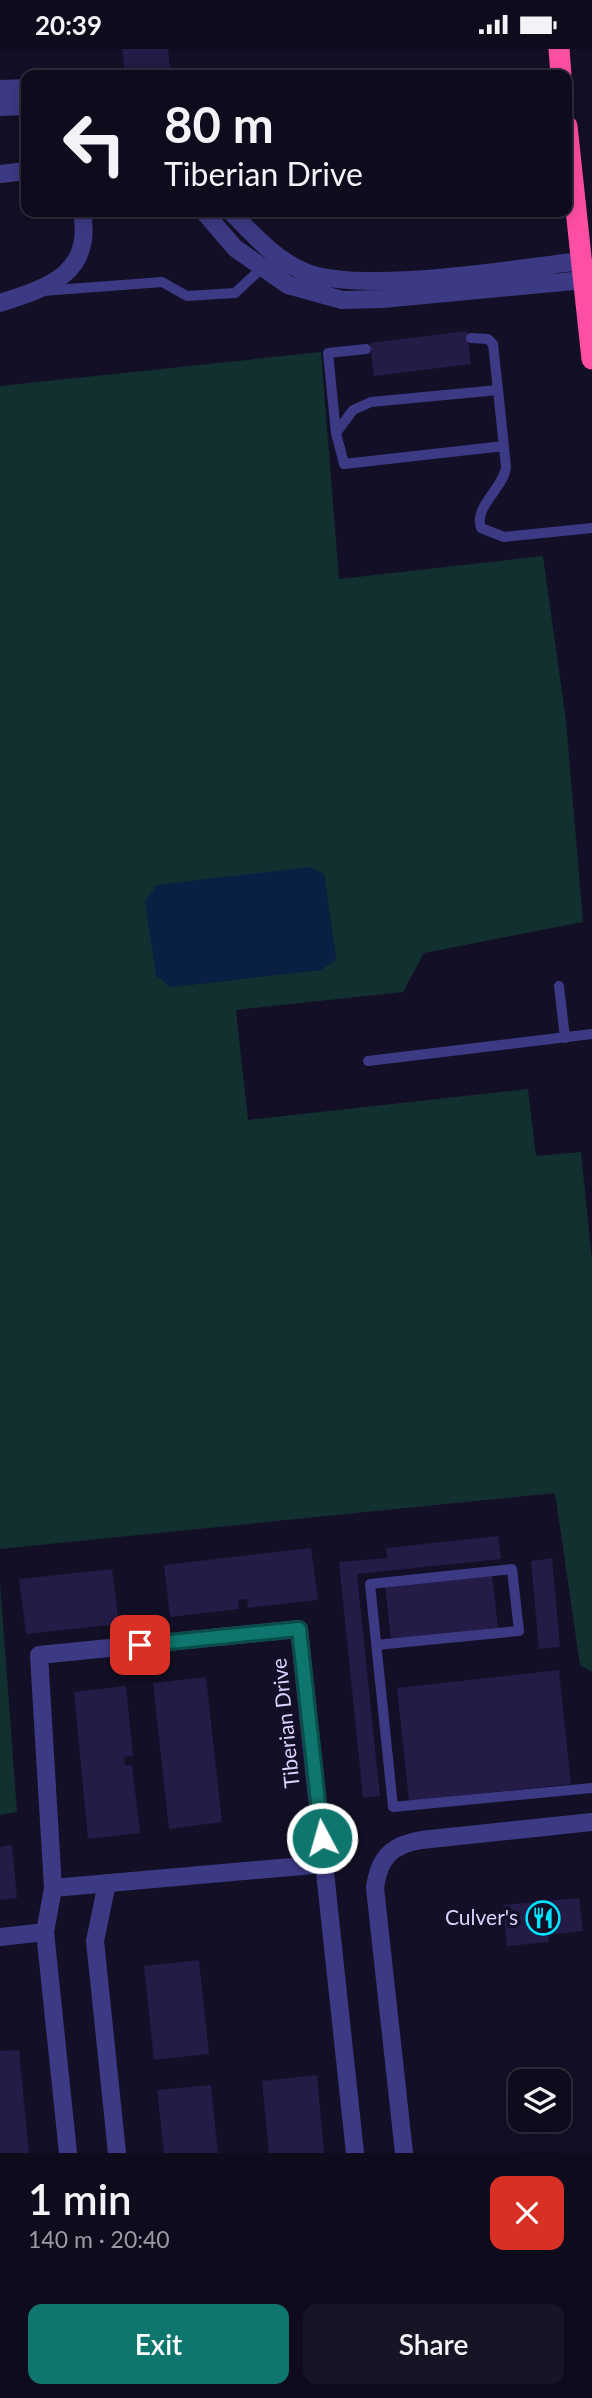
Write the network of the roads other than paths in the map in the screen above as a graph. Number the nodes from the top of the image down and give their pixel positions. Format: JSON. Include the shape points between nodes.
{"nodes":[{"id":1,"x":559,"y":49,"type":"edge"},
{"id":2,"x":561,"y":70,"type":"edge"},
{"id":3,"x":21,"y":88,"type":"edge"},
{"id":4,"x":0,"y":89,"type":"edge"},
{"id":5,"x":21,"y":106,"type":"edge"},
{"id":6,"x":0,"y":107,"type":"edge"},
{"id":7,"x":21,"y":172,"type":"edge"},
{"id":8,"x":572,"y":172,"type":"edge"},
{"id":9,"x":0,"y":174,"type":"edge"},
{"id":10,"x":573,"y":181,"type":"junction"},
{"id":11,"x":82,"y":217,"type":"edge"},
{"id":12,"x":214,"y":217,"type":"edge"},
{"id":13,"x":236,"y":217,"type":"edge"},
{"id":14,"x":592,"y":222,"type":"edge"},
{"id":15,"x":267,"y":260,"type":"junction"},
{"id":16,"x":586,"y":270,"type":"edge"},
{"id":17,"x":34,"y":291,"type":"junction"},
{"id":18,"x":0,"y":303,"type":"edge"},
{"id":19,"x":471,"y":338,"type":"dead end"},
{"id":20,"x":366,"y":349,"type":"dead end"},
{"id":21,"x":592,"y":359,"type":"edge"},
{"id":22,"x":498,"y":390,"type":"junction"},
{"id":23,"x":336,"y":433,"type":"junction"},
{"id":24,"x":504,"y":446,"type":"junction"},
{"id":25,"x":592,"y":528,"type":"edge"},
{"id":26,"x":559,"y":986,"type":"dead end"},
{"id":27,"x":592,"y":1034,"type":"edge"},
{"id":28,"x":565,"y":1038,"type":"junction"},
{"id":29,"x":368,"y":1061,"type":"dead end"},
{"id":30,"x":376,"y":1644,"type":"junction"},
{"id":31,"x":592,"y":1788,"type":"edge"},
{"id":32,"x":592,"y":1822,"type":"edge"},
{"id":33,"x":325,"y":1864,"type":"junction"},
{"id":34,"x":107,"y":1883,"type":"junction"},
{"id":35,"x":53,"y":1888,"type":"junction"},
{"id":36,"x":45,"y":1932,"type":"junction"},
{"id":37,"x":0,"y":1937,"type":"edge"},
{"id":38,"x":68,"y":2153,"type":"edge"},
{"id":39,"x":117,"y":2153,"type":"edge"},
{"id":40,"x":355,"y":2153,"type":"edge"},
{"id":41,"x":404,"y":2153,"type":"edge"}],
"edges":[{"from":1,"to":2,"type":"highway"},
{"from":3,"to":4,"type":"street"},
{"from":5,"to":6,"type":"street"},
{"from":7,"to":9,"type":"street"},
{"from":8,"to":10,"type":"highway"},
{"from":10,"to":14,"type":"highway"},
{"from":10,"to":16,"type":"highway"},
{"from":11,"to":17,"type":"street","via":[[84,238],[78,260],[64,275]]},
{"from":12,"to":15,"type":"street","via":[[235,248]]},
{"from":13,"to":15,"type":"street"},
{"from":15,"to":16,"type":"street","via":[[307,272],[368,281]]},
{"from":15,"to":17,"type":"lane","via":[[235,293],[196,297],[162,282]]},
{"from":16,"to":21,"type":"highway"},
{"from":17,"to":18,"type":"street"},
{"from":19,"to":22,"type":"lane","via":[[488,339],[493,344]]},
{"from":20,"to":23,"type":"lane","via":[[328,353]]},
{"from":22,"to":23,"type":"lane","via":[[371,402],[353,410]]},
{"from":22,"to":24,"type":"lane"},
{"from":23,"to":24,"type":"lane","via":[[344,464]]},
{"from":24,"to":25,"type":"lane","via":[[505,478],[481,513],[481,529],[504,537]]},
{"from":26,"to":28,"type":"lane"},
{"from":27,"to":28,"type":"lane"},
{"from":28,"to":29,"type":"lane"},
{"from":30,"to":30,"type":"lane","via":[[370,1584],[512,1569],[519,1630]]},
{"from":30,"to":31,"type":"lane","via":[[393,1808]]},
{"from":32,"to":41,"type":"street","via":[[421,1840],[398,1846],[381,1861],[375,1888]]},
{"from":33,"to":34,"type":"street"},
{"from":33,"to":35,"type":"street","name":"Tiberian Drive","via":[[299,1629],[39,1655]]},
{"from":33,"to":40,"type":"street","name":"Tiberian Drive"},
{"from":34,"to":35,"type":"street"},
{"from":34,"to":39,"type":"street","via":[[95,1941]]},
{"from":35,"to":36,"type":"street","name":"Tiberian Drive"},
{"from":36,"to":37,"type":"street"},
{"from":36,"to":38,"type":"street","name":"Tiberian Drive"}]}
